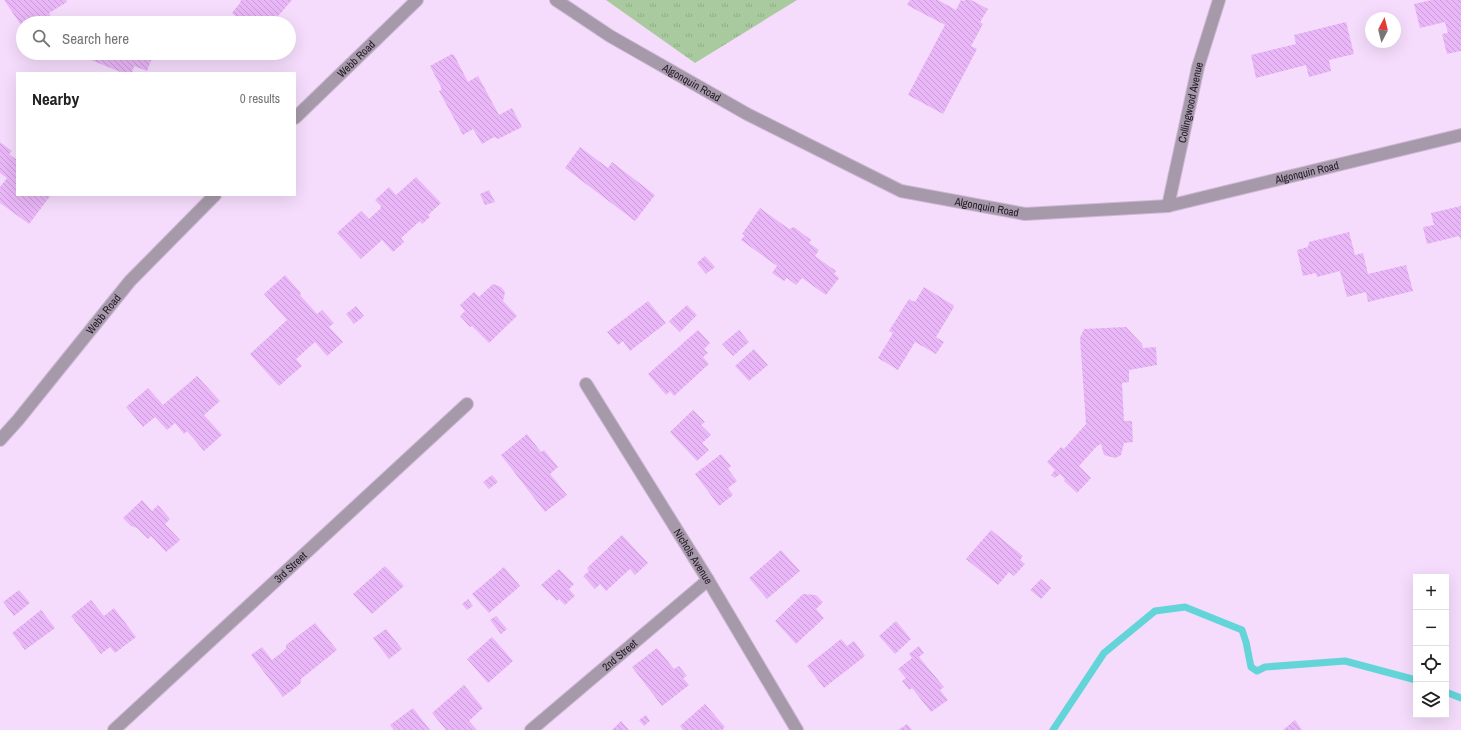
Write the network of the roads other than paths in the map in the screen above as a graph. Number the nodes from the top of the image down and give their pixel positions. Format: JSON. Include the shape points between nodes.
{"nodes":[{"id":1,"x":417,"y":0,"type":"edge"},
{"id":2,"x":556,"y":0,"type":"edge"},
{"id":3,"x":1219,"y":0,"type":"edge"},
{"id":4,"x":296,"y":117,"type":"edge"},
{"id":5,"x":1461,"y":135,"type":"edge"},
{"id":6,"x":214,"y":196,"type":"edge"},
{"id":7,"x":1168,"y":206,"type":"junction"},
{"id":8,"x":586,"y":384,"type":"dead end"},
{"id":9,"x":467,"y":404,"type":"dead end"},
{"id":10,"x":0,"y":440,"type":"edge"},
{"id":11,"x":708,"y":580,"type":"junction"},
{"id":12,"x":114,"y":730,"type":"edge"},
{"id":13,"x":530,"y":730,"type":"edge"},
{"id":14,"x":797,"y":730,"type":"edge"}],
"edges":[{"from":1,"to":4,"type":"street","name":"Webb Road"},
{"from":2,"to":7,"type":"street","name":"Algonquin Road","via":[[610,36],[747,114],[901,191],[1025,214]]},
{"from":3,"to":7,"type":"street","name":"Collingwood Avenue","via":[[1198,67]]},
{"from":5,"to":7,"type":"street","name":"Algonquin Road"},
{"from":6,"to":10,"type":"street","name":"Webb Road","via":[[130,281]]},
{"from":8,"to":11,"type":"street","name":"Nichols Avenue"},
{"from":9,"to":12,"type":"street","name":"3rd Street"},
{"from":11,"to":13,"type":"street","name":"2nd Street"},
{"from":11,"to":14,"type":"street","name":"Nichols Avenue"}]}
